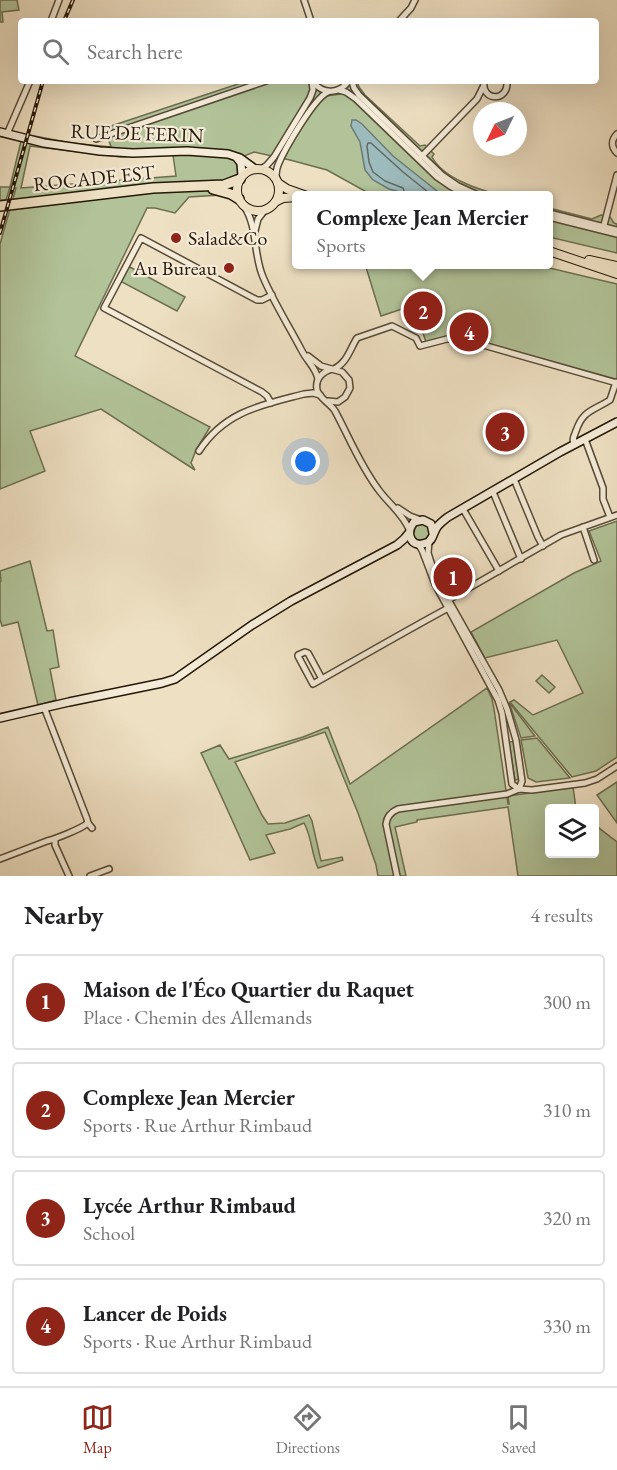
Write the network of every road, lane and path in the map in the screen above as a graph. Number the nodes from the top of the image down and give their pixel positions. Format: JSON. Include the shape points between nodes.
{"nodes":[{"id":1,"x":59,"y":0,"type":"edge"},
{"id":2,"x":304,"y":0,"type":"edge"},
{"id":3,"x":415,"y":0,"type":"edge"},
{"id":4,"x":52,"y":18,"type":"edge"},
{"id":5,"x":310,"y":18,"type":"edge"},
{"id":6,"x":402,"y":18,"type":"edge"},
{"id":7,"x":28,"y":84,"type":"edge"},
{"id":8,"x":257,"y":84,"type":"edge"},
{"id":9,"x":312,"y":84,"type":"edge"},
{"id":10,"x":315,"y":84,"type":"edge"},
{"id":11,"x":348,"y":84,"type":"edge"},
{"id":12,"x":352,"y":84,"type":"edge"},
{"id":13,"x":483,"y":84,"type":"edge"},
{"id":14,"x":507,"y":84,"type":"edge"},
{"id":15,"x":339,"y":90,"type":"junction"},
{"id":16,"x":328,"y":92,"type":"junction"},
{"id":17,"x":492,"y":96,"type":"junction"},
{"id":18,"x":477,"y":99,"type":"junction"},
{"id":19,"x":4,"y":133,"type":"edge"},
{"id":20,"x":617,"y":134,"type":"edge"},
{"id":21,"x":96,"y":139,"type":"dead end"},
{"id":22,"x":0,"y":141,"type":"edge"},
{"id":23,"x":617,"y":153,"type":"edge"},
{"id":24,"x":235,"y":156,"type":"junction"},
{"id":25,"x":420,"y":158,"type":"junction"},
{"id":26,"x":258,"y":169,"type":"junction"},
{"id":27,"x":617,"y":175,"type":"edge"},
{"id":28,"x":241,"y":177,"type":"junction"},
{"id":29,"x":277,"y":181,"type":"junction"},
{"id":30,"x":192,"y":187,"type":"junction"},
{"id":31,"x":293,"y":191,"type":"edge"},
{"id":32,"x":459,"y":191,"type":"edge"},
{"id":33,"x":470,"y":191,"type":"edge"},
{"id":34,"x":292,"y":197,"type":"edge"},
{"id":35,"x":276,"y":202,"type":"junction"},
{"id":36,"x":242,"y":203,"type":"junction"},
{"id":37,"x":0,"y":206,"type":"edge"},
{"id":38,"x":265,"y":210,"type":"junction"},
{"id":39,"x":553,"y":216,"type":"edge"},
{"id":40,"x":603,"y":229,"type":"junction"},
{"id":41,"x":617,"y":232,"type":"edge"},
{"id":42,"x":255,"y":242,"type":"junction"},
{"id":43,"x":553,"y":252,"type":"edge"},
{"id":44,"x":553,"y":252,"type":"edge"},
{"id":45,"x":617,"y":266,"type":"edge"},
{"id":46,"x":617,"y":274,"type":"edge"},
{"id":47,"x":272,"y":295,"type":"junction"},
{"id":48,"x":299,"y":345,"type":"junction"},
{"id":49,"x":347,"y":357,"type":"junction"},
{"id":50,"x":333,"y":369,"type":"junction"},
{"id":51,"x":348,"y":378,"type":"junction"},
{"id":52,"x":318,"y":381,"type":"junction"},
{"id":53,"x":616,"y":382,"type":"edge"},
{"id":54,"x":304,"y":394,"type":"junction"},
{"id":55,"x":321,"y":396,"type":"junction"},
{"id":56,"x":342,"y":400,"type":"junction"},
{"id":57,"x":326,"y":401,"type":"junction"},
{"id":58,"x":271,"y":403,"type":"junction"},
{"id":59,"x":340,"y":422,"type":"junction"},
{"id":60,"x":617,"y":422,"type":"edge"},
{"id":61,"x":585,"y":439,"type":"junction"},
{"id":62,"x":574,"y":445,"type":"junction"},
{"id":63,"x":199,"y":451,"type":"dead end"},
{"id":64,"x":514,"y":479,"type":"junction"},
{"id":65,"x":493,"y":492,"type":"junction"},
{"id":66,"x":392,"y":504,"type":"junction"},
{"id":67,"x":463,"y":509,"type":"junction"},
{"id":68,"x":617,"y":515,"type":"edge"},
{"id":69,"x":448,"y":517,"type":"junction"},
{"id":70,"x":610,"y":517,"type":"junction"},
{"id":71,"x":424,"y":520,"type":"junction"},
{"id":72,"x":583,"y":527,"type":"junction"},
{"id":73,"x":409,"y":531,"type":"junction"},
{"id":74,"x":433,"y":533,"type":"junction"},
{"id":75,"x":429,"y":542,"type":"junction"},
{"id":76,"x":417,"y":543,"type":"junction"},
{"id":77,"x":397,"y":545,"type":"junction"},
{"id":78,"x":543,"y":546,"type":"junction"},
{"id":79,"x":521,"y":559,"type":"junction"},
{"id":80,"x":594,"y":560,"type":"dead end"},
{"id":81,"x":500,"y":571,"type":"junction"},
{"id":82,"x":448,"y":604,"type":"junction"},
{"id":83,"x":322,"y":679,"type":"junction"},
{"id":84,"x":44,"y":707,"type":"junction"},
{"id":85,"x":0,"y":718,"type":"edge"},
{"id":86,"x":617,"y":766,"type":"edge"},
{"id":87,"x":519,"y":789,"type":"junction"},
{"id":88,"x":55,"y":840,"type":"junction"},
{"id":89,"x":0,"y":859,"type":"edge"},
{"id":90,"x":109,"y":869,"type":"dead end"},
{"id":91,"x":69,"y":876,"type":"edge"},
{"id":92,"x":90,"y":876,"type":"edge"},
{"id":93,"x":397,"y":876,"type":"edge"}],
"edges":[{"from":1,"to":4,"type":"street"},
{"from":2,"to":5,"type":"street"},
{"from":3,"to":6,"type":"street"},
{"from":7,"to":19,"type":"street"},
{"from":8,"to":21,"type":"street"},
{"from":9,"to":26,"type":"street","via":[[310,98],[274,157],[266,167]]},
{"from":10,"to":16,"type":"street"},
{"from":11,"to":15,"type":"street"},
{"from":12,"to":25,"type":"street"},
{"from":13,"to":17,"type":"street"},
{"from":13,"to":18,"type":"street"},
{"from":14,"to":17,"type":"street","via":[[503,94]]},
{"from":15,"to":16,"type":"street"},
{"from":15,"to":25,"type":"street","via":[[354,97]]},
{"from":16,"to":29,"type":"street","via":[[314,105],[285,152],[278,166]]},
{"from":17,"to":18,"type":"street"},
{"from":18,"to":25,"type":"street"},
{"from":19,"to":22,"type":"street"},
{"from":19,"to":24,"type":"street","name":"RUE DE FERIN","via":[[44,144],[100,151],[187,150]]},
{"from":20,"to":23,"type":"street","via":[[613,142]]},
{"from":24,"to":26,"type":"street","name":"RUE DE FERIN"},
{"from":24,"to":28,"type":"street","via":[[241,163]]},
{"from":25,"to":32,"type":"street","via":[[440,179]]},
{"from":25,"to":33,"type":"street"},
{"from":26,"to":28,"type":"main road"},
{"from":26,"to":29,"type":"main road","via":[[270,172]]},
{"from":27,"to":40,"type":"street"},
{"from":28,"to":30,"type":"highway","name":"ROCADE EST","via":[[227,184]]},
{"from":28,"to":36,"type":"main road","via":[[237,189]]},
{"from":29,"to":31,"type":"main road"},
{"from":29,"to":35,"type":"main road"},
{"from":30,"to":36,"type":"highway","name":"ROCADE EST","via":[[227,192]]},
{"from":30,"to":37,"type":"highway","name":"ROCADE EST"},
{"from":34,"to":35,"type":"main road"},
{"from":35,"to":38,"type":"main road"},
{"from":36,"to":38,"type":"main road","via":[[255,211]]},
{"from":36,"to":42,"type":"street","via":[[250,217]]},
{"from":38,"to":42,"type":"street","via":[[258,219]]},
{"from":39,"to":40,"type":"street"},
{"from":40,"to":41,"type":"street"},
{"from":42,"to":47,"type":"street","via":[[259,266]]},
{"from":43,"to":45,"type":"main road"},
{"from":44,"to":46,"type":"main road"},
{"from":47,"to":48,"type":"street"},
{"from":47,"to":58,"type":"street","via":[[257,300],[141,238],[104,308],[262,392]]},
{"from":48,"to":50,"type":"street","via":[[317,364]]},
{"from":48,"to":52,"type":"street"},
{"from":49,"to":50,"type":"street","via":[[340,367]]},
{"from":49,"to":51,"type":"street"},
{"from":49,"to":53,"type":"street","via":[[357,338],[392,326],[416,338],[420,346],[462,339]]},
{"from":50,"to":51,"type":"street"},
{"from":50,"to":52,"type":"street","via":[[323,373]]},
{"from":51,"to":56,"type":"street","via":[[349,390]]},
{"from":52,"to":54,"type":"street"},
{"from":52,"to":55,"type":"street"},
{"from":53,"to":62,"type":"street","via":[[610,400],[579,420]]},
{"from":54,"to":55,"type":"street"},
{"from":54,"to":58,"type":"street"},
{"from":55,"to":57,"type":"street"},
{"from":56,"to":57,"type":"street"},
{"from":56,"to":59,"type":"street"},
{"from":57,"to":59,"type":"street"},
{"from":58,"to":63,"type":"street","via":[[232,418]]},
{"from":59,"to":66,"type":"street","via":[[376,487]]},
{"from":60,"to":61,"type":"street"},
{"from":61,"to":62,"type":"street"},
{"from":61,"to":70,"type":"street"},
{"from":62,"to":64,"type":"street"},
{"from":64,"to":65,"type":"street"},
{"from":64,"to":78,"type":"street"},
{"from":65,"to":67,"type":"street"},
{"from":65,"to":79,"type":"street"},
{"from":66,"to":71,"type":"street"},
{"from":66,"to":73,"type":"street"},
{"from":67,"to":69,"type":"street"},
{"from":67,"to":81,"type":"street"},
{"from":68,"to":70,"type":"street"},
{"from":69,"to":71,"type":"street"},
{"from":69,"to":74,"type":"street"},
{"from":70,"to":72,"type":"street"},
{"from":71,"to":73,"type":"street","via":[[414,522]]},
{"from":71,"to":74,"type":"street","via":[[432,526]]},
{"from":72,"to":78,"type":"street"},
{"from":72,"to":80,"type":"street"},
{"from":73,"to":76,"type":"street"},
{"from":73,"to":77,"type":"street"},
{"from":74,"to":75,"type":"street"},
{"from":75,"to":76,"type":"street"},
{"from":75,"to":82,"type":"street","via":[[434,572]]},
{"from":76,"to":77,"type":"street"},
{"from":76,"to":82,"type":"street"},
{"from":77,"to":84,"type":"street","via":[[285,604],[175,679]]},
{"from":78,"to":79,"type":"street"},
{"from":79,"to":81,"type":"street"},
{"from":81,"to":82,"type":"street"},
{"from":82,"to":83,"type":"street"},
{"from":82,"to":87,"type":"street","via":[[498,700],[512,783]]},
{"from":82,"to":87,"type":"street","via":[[507,709],[516,740],[522,781]]},
{"from":83,"to":83,"type":"street","via":[[308,653],[298,654],[313,684]]},
{"from":84,"to":85,"type":"street"},
{"from":84,"to":88,"type":"street","via":[[90,825]]},
{"from":86,"to":87,"type":"street","via":[[595,780],[574,785]]},
{"from":87,"to":93,"type":"street","via":[[392,812],[386,824]]},
{"from":88,"to":89,"type":"street"},
{"from":88,"to":91,"type":"street"},
{"from":90,"to":92,"type":"street"}]}
